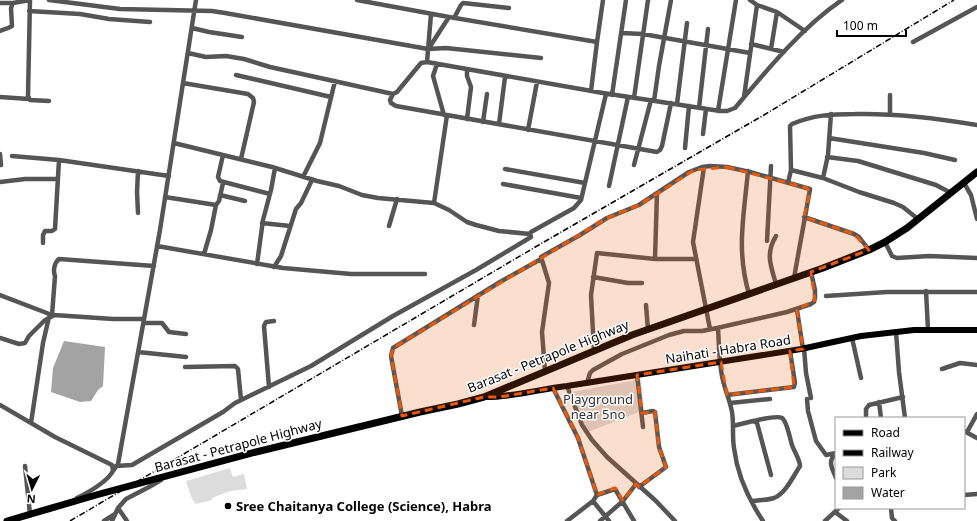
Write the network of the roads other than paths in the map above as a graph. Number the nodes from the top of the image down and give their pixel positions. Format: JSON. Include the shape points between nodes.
{"nodes":[{"id":1,"x":30,"y":0,"type":"edge"},
{"id":2,"x":49,"y":0,"type":"edge"},
{"id":3,"x":196,"y":0,"type":"edge"},
{"id":4,"x":357,"y":0,"type":"edge"},
{"id":5,"x":603,"y":0,"type":"edge"},
{"id":6,"x":626,"y":0,"type":"edge"},
{"id":7,"x":648,"y":0,"type":"edge"},
{"id":8,"x":671,"y":0,"type":"edge"},
{"id":9,"x":736,"y":0,"type":"edge"},
{"id":10,"x":750,"y":0,"type":"edge"},
{"id":11,"x":842,"y":0,"type":"edge"},
{"id":12,"x":70,"y":1,"type":"edge"},
{"id":13,"x":462,"y":2,"type":"edge"},
{"id":14,"x":0,"y":3,"type":"edge"},
{"id":15,"x":13,"y":3,"type":"junction"},
{"id":16,"x":757,"y":5,"type":"junction"},
{"id":17,"x":977,"y":6,"type":"edge"},
{"id":18,"x":509,"y":8,"type":"dead end"},
{"id":19,"x":29,"y":11,"type":"junction"},
{"id":20,"x":195,"y":11,"type":"junction"},
{"id":21,"x":777,"y":12,"type":"junction"},
{"id":22,"x":431,"y":14,"type":"junction"},
{"id":23,"x":451,"y":18,"type":"junction"},
{"id":24,"x":150,"y":22,"type":"dead end"},
{"id":25,"x":687,"y":23,"type":"dead end"},
{"id":26,"x":192,"y":28,"type":"junction"},
{"id":27,"x":708,"y":29,"type":"dead end"},
{"id":28,"x":0,"y":31,"type":"edge"},
{"id":29,"x":805,"y":31,"type":"junction"},
{"id":30,"x":621,"y":33,"type":"junction"},
{"id":31,"x":643,"y":34,"type":"junction"},
{"id":32,"x":242,"y":37,"type":"dead end"},
{"id":33,"x":664,"y":38,"type":"junction"},
{"id":34,"x":684,"y":41,"type":"junction"},
{"id":35,"x":597,"y":42,"type":"junction"},
{"id":36,"x":913,"y":42,"type":"dead end"},
{"id":37,"x":751,"y":44,"type":"junction"},
{"id":38,"x":706,"y":45,"type":"junction"},
{"id":39,"x":428,"y":49,"type":"junction"},
{"id":40,"x":727,"y":49,"type":"junction"},
{"id":41,"x":771,"y":49,"type":"junction"},
{"id":42,"x":784,"y":52,"type":"junction"},
{"id":43,"x":188,"y":53,"type":"junction"},
{"id":44,"x":750,"y":53,"type":"junction"},
{"id":45,"x":541,"y":58,"type":"dead end"},
{"id":46,"x":427,"y":62,"type":"junction"},
{"id":47,"x":437,"y":64,"type":"junction"},
{"id":48,"x":467,"y":70,"type":"junction"},
{"id":49,"x":236,"y":75,"type":"dead end"},
{"id":50,"x":505,"y":77,"type":"junction"},
{"id":51,"x":335,"y":81,"type":"junction"},
{"id":52,"x":537,"y":82,"type":"junction"},
{"id":53,"x":183,"y":83,"type":"junction"},
{"id":54,"x":591,"y":91,"type":"junction"},
{"id":55,"x":393,"y":94,"type":"junction"},
{"id":56,"x":487,"y":94,"type":"dead end"},
{"id":57,"x":606,"y":94,"type":"junction"},
{"id":58,"x":612,"y":95,"type":"junction"},
{"id":59,"x":890,"y":95,"type":"dead end"},
{"id":60,"x":0,"y":97,"type":"edge"},
{"id":61,"x":331,"y":97,"type":"junction"},
{"id":62,"x":628,"y":97,"type":"junction"},
{"id":63,"x":744,"y":97,"type":"junction"},
{"id":64,"x":634,"y":98,"type":"junction"},
{"id":65,"x":29,"y":99,"type":"junction"},
{"id":66,"x":49,"y":101,"type":"dead end"},
{"id":67,"x":653,"y":101,"type":"junction"},
{"id":68,"x":671,"y":103,"type":"junction"},
{"id":69,"x":677,"y":104,"type":"junction"},
{"id":70,"x":689,"y":106,"type":"junction"},
{"id":71,"x":699,"y":108,"type":"junction"},
{"id":72,"x":706,"y":109,"type":"junction"},
{"id":73,"x":718,"y":111,"type":"junction"},
{"id":74,"x":832,"y":114,"type":"junction"},
{"id":75,"x":446,"y":115,"type":"junction"},
{"id":76,"x":890,"y":115,"type":"junction"},
{"id":77,"x":467,"y":119,"type":"junction"},
{"id":78,"x":483,"y":122,"type":"junction"},
{"id":79,"x":499,"y":124,"type":"junction"},
{"id":80,"x":977,"y":126,"type":"edge"},
{"id":81,"x":528,"y":130,"type":"junction"},
{"id":82,"x":703,"y":134,"type":"dead end"},
{"id":83,"x":829,"y":138,"type":"junction"},
{"id":84,"x":595,"y":141,"type":"junction"},
{"id":85,"x":174,"y":143,"type":"junction"},
{"id":86,"x":617,"y":145,"type":"junction"},
{"id":87,"x":638,"y":148,"type":"junction"},
{"id":88,"x":685,"y":148,"type":"dead end"},
{"id":89,"x":0,"y":154,"type":"edge"},
{"id":90,"x":223,"y":154,"type":"junction"},
{"id":91,"x":12,"y":156,"type":"dead end"},
{"id":92,"x":827,"y":157,"type":"junction"},
{"id":93,"x":241,"y":159,"type":"junction"},
{"id":94,"x":58,"y":160,"type":"junction"},
{"id":95,"x":956,"y":160,"type":"dead end"},
{"id":96,"x":1,"y":165,"type":"edge"},
{"id":97,"x":634,"y":165,"type":"dead end"},
{"id":98,"x":771,"y":166,"type":"dead end"},
{"id":99,"x":704,"y":167,"type":"junction"},
{"id":100,"x":275,"y":168,"type":"junction"},
{"id":101,"x":505,"y":169,"type":"dead end"},
{"id":102,"x":791,"y":170,"type":"junction"},
{"id":103,"x":138,"y":171,"type":"junction"},
{"id":104,"x":748,"y":171,"type":"junction"},
{"id":105,"x":977,"y":172,"type":"edge"},
{"id":106,"x":169,"y":176,"type":"junction"},
{"id":107,"x":303,"y":177,"type":"junction"},
{"id":108,"x":771,"y":178,"type":"junction"},
{"id":109,"x":823,"y":178,"type":"junction"},
{"id":110,"x":58,"y":179,"type":"junction"},
{"id":111,"x":312,"y":180,"type":"junction"},
{"id":112,"x":0,"y":182,"type":"edge"},
{"id":113,"x":223,"y":183,"type":"junction"},
{"id":114,"x":585,"y":183,"type":"junction"},
{"id":115,"x":788,"y":183,"type":"junction"},
{"id":116,"x":964,"y":183,"type":"junction"},
{"id":117,"x":503,"y":184,"type":"dead end"},
{"id":118,"x":609,"y":186,"type":"dead end"},
{"id":119,"x":657,"y":193,"type":"junction"},
{"id":120,"x":951,"y":193,"type":"junction"},
{"id":121,"x":270,"y":194,"type":"junction"},
{"id":122,"x":220,"y":195,"type":"junction"},
{"id":123,"x":165,"y":197,"type":"junction"},
{"id":124,"x":581,"y":198,"type":"junction"},
{"id":125,"x":397,"y":199,"type":"junction"},
{"id":126,"x":245,"y":201,"type":"dead end"},
{"id":127,"x":434,"y":203,"type":"junction"},
{"id":128,"x":216,"y":205,"type":"junction"},
{"id":129,"x":138,"y":213,"type":"dead end"},
{"id":130,"x":804,"y":217,"type":"junction"},
{"id":131,"x":977,"y":219,"type":"edge"},
{"id":132,"x":918,"y":220,"type":"junction"},
{"id":133,"x":262,"y":223,"type":"junction"},
{"id":134,"x":290,"y":226,"type":"junction"},
{"id":135,"x":389,"y":226,"type":"dead end"},
{"id":136,"x":530,"y":234,"type":"junction"},
{"id":137,"x":776,"y":236,"type":"dead end"},
{"id":138,"x":767,"y":241,"type":"dead end"},
{"id":139,"x":885,"y":242,"type":"junction"},
{"id":140,"x":43,"y":243,"type":"dead end"},
{"id":141,"x":157,"y":246,"type":"junction"},
{"id":142,"x":869,"y":250,"type":"junction"},
{"id":143,"x":204,"y":254,"type":"junction"},
{"id":144,"x":977,"y":258,"type":"edge"},
{"id":145,"x":541,"y":259,"type":"junction"},
{"id":146,"x":656,"y":259,"type":"junction"},
{"id":147,"x":696,"y":259,"type":"junction"},
{"id":148,"x":258,"y":264,"type":"junction"},
{"id":149,"x":154,"y":266,"type":"junction"},
{"id":150,"x":274,"y":267,"type":"junction"},
{"id":151,"x":812,"y":272,"type":"junction"},
{"id":152,"x":425,"y":274,"type":"dead end"},
{"id":153,"x":593,"y":277,"type":"junction"},
{"id":154,"x":794,"y":278,"type":"junction"},
{"id":155,"x":642,"y":283,"type":"dead end"},
{"id":156,"x":776,"y":284,"type":"junction"},
{"id":157,"x":926,"y":291,"type":"junction"},
{"id":158,"x":977,"y":292,"type":"edge"},
{"id":159,"x":749,"y":294,"type":"junction"},
{"id":160,"x":0,"y":295,"type":"edge"},
{"id":161,"x":478,"y":295,"type":"junction"},
{"id":162,"x":826,"y":296,"type":"dead end"},
{"id":163,"x":646,"y":304,"type":"dead end"},
{"id":164,"x":705,"y":309,"type":"junction"},
{"id":165,"x":796,"y":310,"type":"junction"},
{"id":166,"x":50,"y":316,"type":"junction"},
{"id":167,"x":144,"y":321,"type":"junction"},
{"id":168,"x":274,"y":321,"type":"dead end"},
{"id":169,"x":474,"y":326,"type":"dead end"},
{"id":170,"x":718,"y":328,"type":"junction"},
{"id":171,"x":710,"y":329,"type":"junction"},
{"id":172,"x":648,"y":330,"type":"junction"},
{"id":173,"x":928,"y":330,"type":"junction"},
{"id":174,"x":977,"y":330,"type":"edge"},
{"id":175,"x":896,"y":332,"type":"junction"},
{"id":176,"x":186,"y":334,"type":"dead end"},
{"id":177,"x":0,"y":338,"type":"edge"},
{"id":178,"x":852,"y":338,"type":"junction"},
{"id":179,"x":803,"y":348,"type":"junction"},
{"id":180,"x":594,"y":351,"type":"junction"},
{"id":181,"x":790,"y":351,"type":"junction"},
{"id":182,"x":138,"y":352,"type":"junction"},
{"id":183,"x":186,"y":357,"type":"dead end"},
{"id":184,"x":721,"y":362,"type":"junction"},
{"id":185,"x":977,"y":365,"type":"edge"},
{"id":186,"x":185,"y":367,"type":"dead end"},
{"id":187,"x":942,"y":369,"type":"dead end"},
{"id":188,"x":545,"y":370,"type":"junction"},
{"id":189,"x":637,"y":375,"type":"junction"},
{"id":190,"x":861,"y":378,"type":"dead end"},
{"id":191,"x":587,"y":383,"type":"junction"},
{"id":192,"x":269,"y":386,"type":"junction"},
{"id":193,"x":567,"y":386,"type":"junction"},
{"id":194,"x":554,"y":388,"type":"junction"},
{"id":195,"x":727,"y":395,"type":"junction"},
{"id":196,"x":484,"y":397,"type":"junction"},
{"id":197,"x":902,"y":397,"type":"junction"},
{"id":198,"x":770,"y":399,"type":"dead end"},
{"id":199,"x":241,"y":400,"type":"junction"},
{"id":200,"x":879,"y":402,"type":"junction"},
{"id":201,"x":730,"y":403,"type":"junction"},
{"id":202,"x":0,"y":405,"type":"edge"},
{"id":203,"x":642,"y":413,"type":"junction"},
{"id":204,"x":977,"y":414,"type":"edge"},
{"id":205,"x":402,"y":416,"type":"junction"},
{"id":206,"x":866,"y":417,"type":"edge"},
{"id":207,"x":881,"y":417,"type":"edge"},
{"id":208,"x":905,"y":417,"type":"edge"},
{"id":209,"x":753,"y":421,"type":"junction"},
{"id":210,"x":32,"y":423,"type":"junction"},
{"id":211,"x":733,"y":426,"type":"junction"},
{"id":212,"x":643,"y":427,"type":"dead end"},
{"id":213,"x":966,"y":431,"type":"edge"},
{"id":214,"x":977,"y":438,"type":"edge"},
{"id":215,"x":835,"y":453,"type":"edge"},
{"id":216,"x":835,"y":454,"type":"edge"},
{"id":217,"x":26,"y":466,"type":"dead end"},
{"id":218,"x":116,"y":466,"type":"junction"},
{"id":219,"x":113,"y":471,"type":"junction"},
{"id":220,"x":771,"y":475,"type":"dead end"},
{"id":221,"x":835,"y":475,"type":"edge"},
{"id":222,"x":165,"y":476,"type":"junction"},
{"id":223,"x":638,"y":485,"type":"junction"},
{"id":224,"x":597,"y":494,"type":"junction"},
{"id":225,"x":977,"y":494,"type":"edge"},
{"id":226,"x":965,"y":495,"type":"edge"},
{"id":227,"x":594,"y":501,"type":"junction"},
{"id":228,"x":623,"y":501,"type":"junction"},
{"id":229,"x":752,"y":501,"type":"junction"},
{"id":230,"x":69,"y":502,"type":"junction"},
{"id":231,"x":118,"y":508,"type":"junction"},
{"id":232,"x":838,"y":509,"type":"edge"},
{"id":233,"x":891,"y":509,"type":"edge"},
{"id":234,"x":835,"y":512,"type":"junction"},
{"id":235,"x":30,"y":514,"type":"junction"},
{"id":236,"x":115,"y":514,"type":"junction"},
{"id":237,"x":605,"y":516,"type":"junction"},
{"id":238,"x":7,"y":521,"type":"edge"},
{"id":239,"x":104,"y":521,"type":"edge"},
{"id":240,"x":112,"y":521,"type":"edge"},
{"id":241,"x":127,"y":521,"type":"edge"},
{"id":242,"x":567,"y":521,"type":"edge"},
{"id":243,"x":600,"y":521,"type":"edge"},
{"id":244,"x":609,"y":521,"type":"edge"},
{"id":245,"x":634,"y":521,"type":"edge"},
{"id":246,"x":675,"y":521,"type":"edge"},
{"id":247,"x":763,"y":521,"type":"edge"},
{"id":248,"x":825,"y":521,"type":"edge"},
{"id":249,"x":847,"y":521,"type":"edge"},
{"id":250,"x":895,"y":521,"type":"edge"}],
"edges":[{"from":1,"to":15,"type":"street"},
{"from":1,"to":19,"type":"street"},
{"from":2,"to":12,"type":"street"},
{"from":3,"to":20,"type":"street"},
{"from":4,"to":22,"type":"street"},
{"from":5,"to":35,"type":"street"},
{"from":6,"to":30,"type":"street"},
{"from":7,"to":31,"type":"street"},
{"from":8,"to":33,"type":"street"},
{"from":9,"to":40,"type":"street"},
{"from":10,"to":16,"type":"street"},
{"from":11,"to":29,"type":"street","via":[[828,9]]},
{"from":12,"to":20,"type":"street","via":[[120,9]]},
{"from":13,"to":18,"type":"street"},
{"from":13,"to":23,"type":"street"},
{"from":14,"to":15,"type":"street"},
{"from":15,"to":28,"type":"street","via":[[12,26]]},
{"from":16,"to":21,"type":"street"},
{"from":16,"to":37,"type":"street"},
{"from":17,"to":36,"type":"street"},
{"from":19,"to":24,"type":"street"},
{"from":19,"to":65,"type":"street"},
{"from":20,"to":26,"type":"street"},
{"from":20,"to":39,"type":"street","via":[[225,13]]},
{"from":21,"to":29,"type":"street"},
{"from":21,"to":41,"type":"street"},
{"from":22,"to":23,"type":"street"},
{"from":22,"to":39,"type":"street"},
{"from":23,"to":35,"type":"street"},
{"from":23,"to":39,"type":"street"},
{"from":25,"to":34,"type":"street"},
{"from":26,"to":32,"type":"street"},
{"from":26,"to":43,"type":"street"},
{"from":27,"to":38,"type":"street"},
{"from":29,"to":42,"type":"street"},
{"from":30,"to":31,"type":"street"},
{"from":30,"to":58,"type":"street"},
{"from":31,"to":33,"type":"street"},
{"from":31,"to":64,"type":"street"},
{"from":33,"to":34,"type":"street"},
{"from":33,"to":67,"type":"street"},
{"from":34,"to":38,"type":"street"},
{"from":34,"to":69,"type":"street"},
{"from":35,"to":54,"type":"street"},
{"from":37,"to":41,"type":"street"},
{"from":37,"to":44,"type":"street"},
{"from":38,"to":40,"type":"street"},
{"from":38,"to":71,"type":"street"},
{"from":39,"to":45,"type":"street","via":[[446,48]]},
{"from":39,"to":46,"type":"street"},
{"from":40,"to":44,"type":"street"},
{"from":40,"to":73,"type":"street"},
{"from":41,"to":42,"type":"street"},
{"from":42,"to":63,"type":"street"},
{"from":43,"to":51,"type":"street","via":[[206,57],[226,56],[244,59]]},
{"from":43,"to":53,"type":"street"},
{"from":44,"to":63,"type":"street"},
{"from":46,"to":47,"type":"street"},
{"from":46,"to":55,"type":"street","via":[[421,63]]},
{"from":47,"to":48,"type":"street"},
{"from":47,"to":75,"type":"street","via":[[433,76]]},
{"from":48,"to":50,"type":"street"},
{"from":48,"to":77,"type":"street","via":[[471,87]]},
{"from":49,"to":61,"type":"street"},
{"from":50,"to":52,"type":"street"},
{"from":50,"to":79,"type":"street"},
{"from":51,"to":55,"type":"street"},
{"from":51,"to":61,"type":"street"},
{"from":52,"to":54,"type":"street"},
{"from":52,"to":81,"type":"street"},
{"from":53,"to":85,"type":"street"},
{"from":53,"to":93,"type":"street","via":[[248,94],[253,98]]},
{"from":54,"to":57,"type":"street"},
{"from":55,"to":75,"type":"street","via":[[390,100],[393,105]]},
{"from":56,"to":78,"type":"street"},
{"from":57,"to":58,"type":"street"},
{"from":57,"to":84,"type":"street"},
{"from":58,"to":62,"type":"street"},
{"from":59,"to":76,"type":"street"},
{"from":60,"to":65,"type":"street"},
{"from":61,"to":107,"type":"street","via":[[320,144]]},
{"from":62,"to":64,"type":"street"},
{"from":62,"to":86,"type":"street"},
{"from":63,"to":73,"type":"street","via":[[735,108]]},
{"from":64,"to":67,"type":"street"},
{"from":65,"to":66,"type":"street"},
{"from":67,"to":68,"type":"street"},
{"from":67,"to":87,"type":"street"},
{"from":68,"to":69,"type":"street"},
{"from":68,"to":87,"type":"street","via":[[660,150],[657,152]]},
{"from":69,"to":70,"type":"street"},
{"from":70,"to":71,"type":"street"},
{"from":70,"to":88,"type":"street"},
{"from":71,"to":72,"type":"street"},
{"from":72,"to":73,"type":"street"},
{"from":72,"to":82,"type":"street"},
{"from":74,"to":76,"type":"street"},
{"from":74,"to":83,"type":"street"},
{"from":74,"to":102,"type":"street","via":[[819,115],[792,124]]},
{"from":75,"to":77,"type":"street"},
{"from":75,"to":127,"type":"street"},
{"from":76,"to":80,"type":"street","via":[[934,118]]},
{"from":77,"to":78,"type":"street"},
{"from":78,"to":79,"type":"street"},
{"from":79,"to":81,"type":"street"},
{"from":81,"to":84,"type":"street"},
{"from":83,"to":92,"type":"street"},
{"from":83,"to":95,"type":"street"},
{"from":84,"to":86,"type":"street"},
{"from":84,"to":114,"type":"street"},
{"from":85,"to":90,"type":"street"},
{"from":85,"to":106,"type":"street"},
{"from":86,"to":87,"type":"street"},
{"from":86,"to":118,"type":"street"},
{"from":87,"to":97,"type":"street"},
{"from":89,"to":96,"type":"street"},
{"from":90,"to":93,"type":"street"},
{"from":90,"to":113,"type":"street","via":[[218,177]]},
{"from":91,"to":94,"type":"street"},
{"from":92,"to":109,"type":"street"},
{"from":92,"to":120,"type":"street","via":[[858,161],[936,185]]},
{"from":93,"to":100,"type":"street"},
{"from":94,"to":103,"type":"street"},
{"from":94,"to":110,"type":"street"},
{"from":98,"to":108,"type":"street"},
{"from":99,"to":104,"type":"street","via":[[727,167]]},
{"from":99,"to":119,"type":"street","via":[[689,172]]},
{"from":99,"to":147,"type":"street","via":[[693,242]]},
{"from":100,"to":107,"type":"street"},
{"from":100,"to":121,"type":"street"},
{"from":101,"to":114,"type":"street"},
{"from":102,"to":109,"type":"street"},
{"from":102,"to":115,"type":"street"},
{"from":103,"to":106,"type":"street"},
{"from":103,"to":129,"type":"street"},
{"from":104,"to":108,"type":"street"},
{"from":104,"to":159,"type":"street","via":[[742,249],[743,271]]},
{"from":105,"to":116,"type":"highway","name":"Barasat - Petrapole Highway"},
{"from":106,"to":123,"type":"street"},
{"from":107,"to":111,"type":"street"},
{"from":108,"to":115,"type":"street"},
{"from":108,"to":138,"type":"street"},
{"from":109,"to":132,"type":"street","via":[[894,203]]},
{"from":110,"to":112,"type":"street"},
{"from":110,"to":140,"type":"street","via":[[55,229],[45,231]]},
{"from":111,"to":125,"type":"street","via":[[339,186],[362,195]]},
{"from":111,"to":134,"type":"street"},
{"from":113,"to":121,"type":"street"},
{"from":113,"to":122,"type":"street"},
{"from":114,"to":124,"type":"street"},
{"from":115,"to":130,"type":"street","via":[[810,189]]},
{"from":116,"to":120,"type":"highway","name":"Barasat - Petrapole Highway"},
{"from":116,"to":131,"type":"street","via":[[971,195]]},
{"from":117,"to":124,"type":"street"},
{"from":119,"to":145,"type":"street","via":[[639,205],[607,218]]},
{"from":119,"to":146,"type":"street"},
{"from":120,"to":132,"type":"highway","name":"Barasat - Petrapole Highway"},
{"from":121,"to":133,"type":"street"},
{"from":122,"to":126,"type":"street"},
{"from":122,"to":128,"type":"street"},
{"from":123,"to":128,"type":"street"},
{"from":123,"to":141,"type":"street"},
{"from":124,"to":136,"type":"street","via":[[574,208]]},
{"from":125,"to":127,"type":"street"},
{"from":125,"to":135,"type":"street"},
{"from":127,"to":136,"type":"street","via":[[466,222],[499,231]]},
{"from":128,"to":143,"type":"street"},
{"from":130,"to":142,"type":"street","via":[[854,234]]},
{"from":130,"to":154,"type":"street"},
{"from":132,"to":139,"type":"highway","name":"Barasat - Petrapole Highway"},
{"from":133,"to":134,"type":"street"},
{"from":133,"to":148,"type":"street"},
{"from":134,"to":150,"type":"street","via":[[281,256]]},
{"from":136,"to":192,"type":"street","via":[[532,237],[476,270],[310,366]]},
{"from":137,"to":156,"type":"street","via":[[769,258]]},
{"from":139,"to":142,"type":"highway","name":"Barasat - Petrapole Highway"},
{"from":139,"to":144,"type":"street","via":[[892,256],[897,258]]},
{"from":141,"to":143,"type":"street"},
{"from":141,"to":149,"type":"street"},
{"from":142,"to":151,"type":"highway","name":"Barasat - Petrapole Highway"},
{"from":143,"to":148,"type":"street"},
{"from":145,"to":161,"type":"street"},
{"from":145,"to":188,"type":"street","via":[[549,283],[542,332]]},
{"from":146,"to":147,"type":"street"},
{"from":146,"to":153,"type":"street","via":[[597,253]]},
{"from":147,"to":164,"type":"street"},
{"from":148,"to":150,"type":"street"},
{"from":149,"to":166,"type":"street","via":[[59,259],[56,261],[54,273]]},
{"from":149,"to":167,"type":"street"},
{"from":150,"to":152,"type":"street","via":[[351,274]]},
{"from":151,"to":154,"type":"highway","name":"Barasat - Petrapole Highway"},
{"from":151,"to":165,"type":"street","via":[[815,300]]},
{"from":153,"to":155,"type":"street"},
{"from":153,"to":180,"type":"street","via":[[591,295]]},
{"from":154,"to":156,"type":"highway","name":"Barasat - Petrapole Highway"},
{"from":156,"to":159,"type":"highway","name":"Barasat - Petrapole Highway"},
{"from":157,"to":158,"type":"street"},
{"from":157,"to":162,"type":"street"},
{"from":157,"to":173,"type":"street"},
{"from":159,"to":164,"type":"highway","name":"Barasat - Petrapole Highway"},
{"from":160,"to":166,"type":"street"},
{"from":161,"to":169,"type":"street"},
{"from":161,"to":205,"type":"street","via":[[391,351]]},
{"from":163,"to":172,"type":"street"},
{"from":164,"to":171,"type":"street"},
{"from":164,"to":172,"type":"highway","name":"Barasat - Petrapole Highway"},
{"from":165,"to":170,"type":"street"},
{"from":165,"to":179,"type":"street"},
{"from":166,"to":167,"type":"street"},
{"from":166,"to":177,"type":"street","via":[[25,343],[19,344]]},
{"from":166,"to":210,"type":"street","via":[[43,343]]},
{"from":167,"to":176,"type":"street","via":[[162,323],[169,332]]},
{"from":167,"to":182,"type":"street"},
{"from":168,"to":192,"type":"street","via":[[266,322],[264,326]]},
{"from":170,"to":171,"type":"street"},
{"from":170,"to":184,"type":"street"},
{"from":171,"to":191,"type":"street","via":[[669,335],[622,354],[593,370]]},
{"from":172,"to":180,"type":"highway","name":"Barasat - Petrapole Highway"},
{"from":173,"to":174,"type":"main road","name":"Naihati - Habra Road"},
{"from":173,"to":175,"type":"main road","name":"Naihati - Habra Road"},
{"from":175,"to":178,"type":"main road","name":"Naihati - Habra Road"},
{"from":175,"to":197,"type":"street"},
{"from":178,"to":179,"type":"main road","name":"Naihati - Habra Road"},
{"from":178,"to":190,"type":"street"},
{"from":179,"to":181,"type":"main road","name":"Naihati - Habra Road"},
{"from":179,"to":215,"type":"street","via":[[809,399],[808,412],[816,441],[826,455]]},
{"from":180,"to":188,"type":"highway","name":"Barasat - Petrapole Highway"},
{"from":181,"to":184,"type":"main road","name":"Naihati - Habra Road"},
{"from":181,"to":195,"type":"street","via":[[794,387]]},
{"from":182,"to":183,"type":"street"},
{"from":182,"to":218,"type":"street"},
{"from":184,"to":189,"type":"main road","name":"Naihati - Habra Road"},
{"from":184,"to":195,"type":"street"},
{"from":185,"to":187,"type":"street","via":[[960,363]]},
{"from":186,"to":199,"type":"street","via":[[235,366],[238,369]]},
{"from":188,"to":196,"type":"highway","name":"Barasat - Petrapole Highway"},
{"from":189,"to":191,"type":"main road","name":"Naihati - Habra Road"},
{"from":189,"to":203,"type":"street"},
{"from":191,"to":193,"type":"main road","name":"Naihati - Habra Road"},
{"from":192,"to":199,"type":"street"},
{"from":193,"to":194,"type":"main road","name":"Naihati - Habra Road"},
{"from":193,"to":223,"type":"street","via":[[582,425],[592,440]]},
{"from":194,"to":196,"type":"main road","name":"Naihati - Habra Road","via":[[500,397]]},
{"from":194,"to":224,"type":"street","via":[[578,438]]},
{"from":195,"to":201,"type":"street"},
{"from":196,"to":205,"type":"highway","name":"Barasat - Petrapole Highway"},
{"from":197,"to":200,"type":"street"},
{"from":197,"to":208,"type":"street"},
{"from":198,"to":201,"type":"street"},
{"from":199,"to":218,"type":"street","via":[[132,465]]},
{"from":200,"to":206,"type":"street","via":[[869,405]]},
{"from":200,"to":207,"type":"street"},
{"from":201,"to":211,"type":"street"},
{"from":202,"to":210,"type":"street"},
{"from":203,"to":212,"type":"street"},
{"from":203,"to":223,"type":"street","via":[[655,412],[661,453],[666,467]]},
{"from":204,"to":213,"type":"street"},
{"from":205,"to":222,"type":"highway","name":"Barasat - Petrapole Highway"},
{"from":209,"to":211,"type":"street"},
{"from":209,"to":220,"type":"street","via":[[758,425]]},
{"from":209,"to":229,"type":"street","via":[[782,418],[800,466],[778,495]]},
{"from":210,"to":219,"type":"street","via":[[109,463]]},
{"from":211,"to":229,"type":"street","via":[[735,458]]},
{"from":213,"to":214,"type":"street"},
{"from":216,"to":221,"type":"street","via":[[830,461]]},
{"from":217,"to":235,"type":"street"},
{"from":218,"to":219,"type":"street"},
{"from":219,"to":230,"type":"street","via":[[90,492]]},
{"from":222,"to":230,"type":"highway","name":"Barasat - Petrapole Highway"},
{"from":222,"to":231,"type":"street","via":[[129,496]]},
{"from":223,"to":228,"type":"street"},
{"from":223,"to":246,"type":"street"},
{"from":224,"to":227,"type":"street"},
{"from":224,"to":228,"type":"street","via":[[615,489]]},
{"from":225,"to":226,"type":"street"},
{"from":227,"to":237,"type":"street"},
{"from":227,"to":242,"type":"street"},
{"from":228,"to":237,"type":"street"},
{"from":228,"to":245,"type":"street"},
{"from":229,"to":247,"type":"street"},
{"from":230,"to":235,"type":"highway","name":"Barasat - Petrapole Highway"},
{"from":231,"to":236,"type":"street"},
{"from":231,"to":241,"type":"street"},
{"from":232,"to":234,"type":"street"},
{"from":233,"to":250,"type":"street"},
{"from":234,"to":248,"type":"street"},
{"from":234,"to":249,"type":"street"},
{"from":235,"to":238,"type":"highway","name":"Barasat - Petrapole Highway"},
{"from":236,"to":239,"type":"street"},
{"from":236,"to":240,"type":"street"},
{"from":237,"to":243,"type":"street"},
{"from":237,"to":244,"type":"street"}]}
